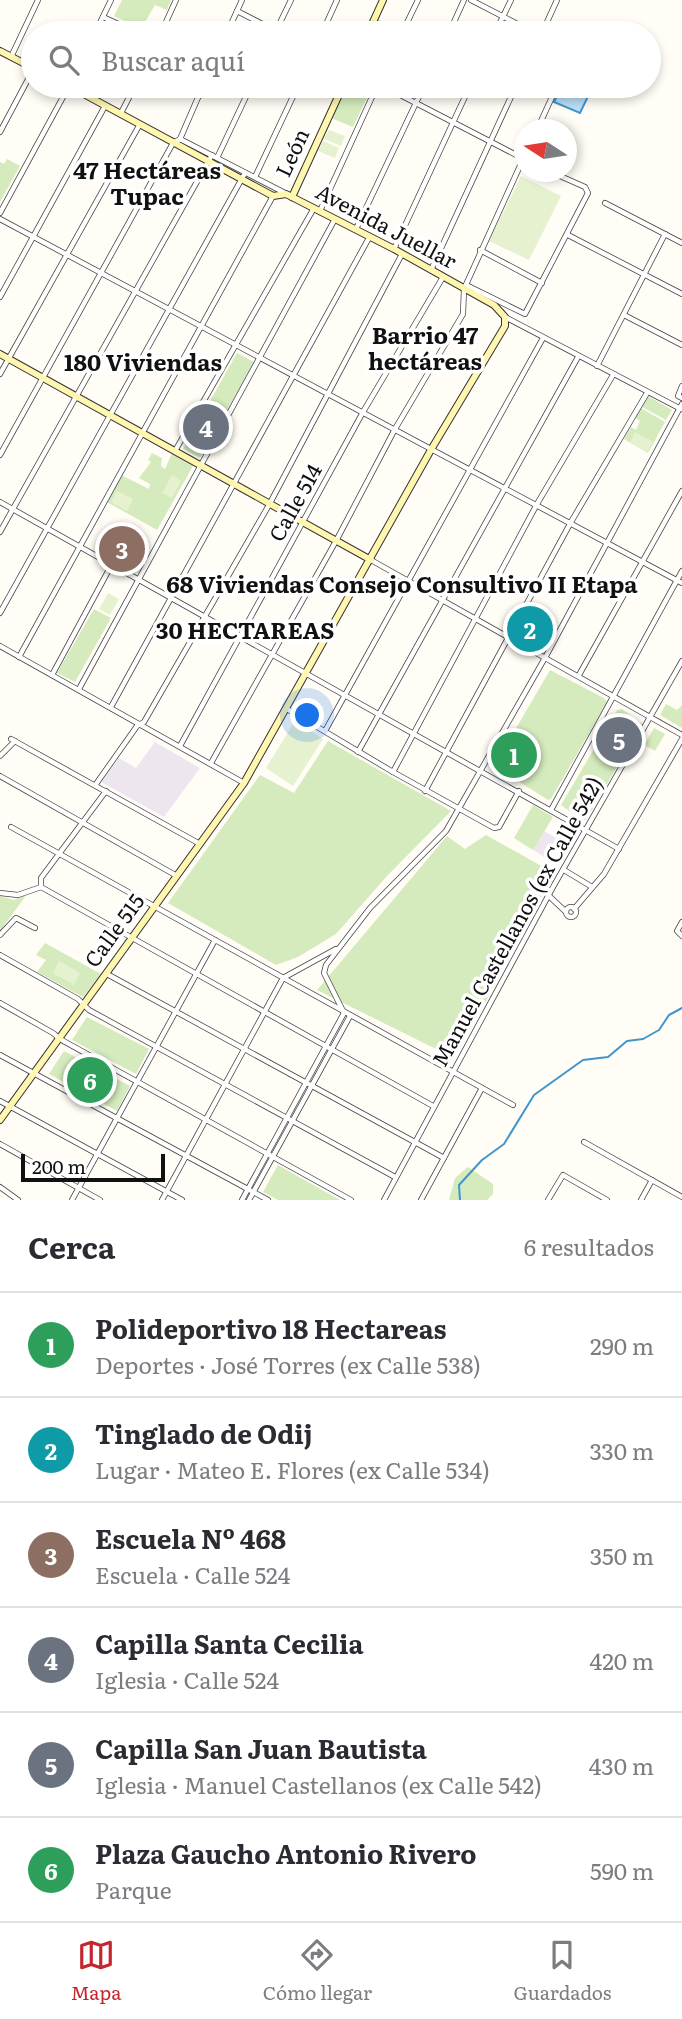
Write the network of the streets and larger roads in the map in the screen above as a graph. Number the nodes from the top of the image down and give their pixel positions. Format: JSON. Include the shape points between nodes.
{"nodes":[{"id":1,"x":38,"y":0,"type":"edge"},
{"id":2,"x":111,"y":0,"type":"edge"},
{"id":3,"x":176,"y":0,"type":"edge"},
{"id":4,"x":242,"y":0,"type":"edge"},
{"id":5,"x":291,"y":0,"type":"edge"},
{"id":6,"x":337,"y":0,"type":"edge"},
{"id":7,"x":383,"y":0,"type":"edge"},
{"id":8,"x":418,"y":0,"type":"edge"},
{"id":9,"x":464,"y":0,"type":"edge"},
{"id":10,"x":471,"y":0,"type":"edge"},
{"id":11,"x":511,"y":0,"type":"edge"},
{"id":12,"x":557,"y":0,"type":"edge"},
{"id":13,"x":237,"y":11,"type":"junction"},
{"id":14,"x":103,"y":17,"type":"junction"},
{"id":15,"x":503,"y":17,"type":"junction"},
{"id":16,"x":28,"y":21,"type":"edge"},
{"id":17,"x":101,"y":21,"type":"edge"},
{"id":18,"x":112,"y":21,"type":"edge"},
{"id":19,"x":166,"y":21,"type":"edge"},
{"id":20,"x":232,"y":21,"type":"edge"},
{"id":21,"x":255,"y":21,"type":"edge"},
{"id":22,"x":282,"y":21,"type":"edge"},
{"id":23,"x":327,"y":21,"type":"edge"},
{"id":24,"x":373,"y":21,"type":"edge"},
{"id":25,"x":408,"y":21,"type":"edge"},
{"id":26,"x":454,"y":21,"type":"edge"},
{"id":27,"x":501,"y":21,"type":"edge"},
{"id":28,"x":511,"y":21,"type":"edge"},
{"id":29,"x":547,"y":21,"type":"edge"},
{"id":30,"x":21,"y":36,"type":"edge"},
{"id":31,"x":1,"y":54,"type":"edge"},
{"id":32,"x":11,"y":57,"type":"junction"},
{"id":33,"x":21,"y":62,"type":"edge"},
{"id":34,"x":21,"y":92,"type":"edge"},
{"id":35,"x":62,"y":98,"type":"edge"},
{"id":36,"x":92,"y":98,"type":"edge"},
{"id":37,"x":129,"y":98,"type":"edge"},
{"id":38,"x":197,"y":98,"type":"edge"},
{"id":39,"x":244,"y":98,"type":"edge"},
{"id":40,"x":292,"y":98,"type":"edge"},
{"id":41,"x":337,"y":98,"type":"edge"},
{"id":42,"x":371,"y":98,"type":"edge"},
{"id":43,"x":406,"y":98,"type":"edge"},
{"id":44,"x":418,"y":98,"type":"edge"},
{"id":45,"x":464,"y":98,"type":"edge"},
{"id":46,"x":510,"y":98,"type":"edge"},
{"id":47,"x":552,"y":98,"type":"edge"},
{"id":48,"x":416,"y":103,"type":"junction"},
{"id":49,"x":106,"y":105,"type":"junction"},
{"id":50,"x":121,"y":113,"type":"junction"},
{"id":51,"x":542,"y":119,"type":"edge"},
{"id":52,"x":452,"y":122,"type":"junction"},
{"id":53,"x":140,"y":124,"type":"junction"},
{"id":54,"x":0,"y":132,"type":"edge"},
{"id":55,"x":176,"y":141,"type":"junction"},
{"id":56,"x":489,"y":141,"type":"junction"},
{"id":57,"x":514,"y":153,"type":"edge"},
{"id":58,"x":212,"y":158,"type":"junction"},
{"id":59,"x":243,"y":176,"type":"junction"},
{"id":60,"x":255,"y":177,"type":"junction"},
{"id":61,"x":514,"y":179,"type":"edge"},
{"id":62,"x":574,"y":182,"type":"edge"},
{"id":63,"x":273,"y":196,"type":"junction"},
{"id":64,"x":289,"y":196,"type":"junction"},
{"id":65,"x":604,"y":203,"type":"dead end"},
{"id":66,"x":317,"y":209,"type":"junction"},
{"id":67,"x":0,"y":213,"type":"edge"},
{"id":68,"x":0,"y":219,"type":"edge"},
{"id":69,"x":335,"y":219,"type":"junction"},
{"id":70,"x":356,"y":229,"type":"junction"},
{"id":71,"x":665,"y":234,"type":"junction"},
{"id":72,"x":568,"y":235,"type":"junction"},
{"id":73,"x":370,"y":236,"type":"junction"},
{"id":74,"x":33,"y":237,"type":"junction"},
{"id":75,"x":682,"y":243,"type":"edge"},
{"id":76,"x":394,"y":249,"type":"junction"},
{"id":77,"x":480,"y":250,"type":"junction"},
{"id":78,"x":402,"y":254,"type":"junction"},
{"id":79,"x":66,"y":255,"type":"junction"},
{"id":80,"x":431,"y":270,"type":"junction"},
{"id":81,"x":100,"y":273,"type":"junction"},
{"id":82,"x":645,"y":275,"type":"junction"},
{"id":83,"x":443,"y":277,"type":"junction"},
{"id":84,"x":542,"y":283,"type":"junction"},
{"id":85,"x":465,"y":287,"type":"junction"},
{"id":86,"x":136,"y":292,"type":"junction"},
{"id":87,"x":682,"y":294,"type":"edge"},
{"id":88,"x":0,"y":297,"type":"edge"},
{"id":89,"x":170,"y":309,"type":"junction"},
{"id":90,"x":624,"y":314,"type":"junction"},
{"id":91,"x":505,"y":317,"type":"junction"},
{"id":92,"x":202,"y":327,"type":"junction"},
{"id":93,"x":543,"y":338,"type":"junction"},
{"id":94,"x":235,"y":344,"type":"junction"},
{"id":95,"x":682,"y":345,"type":"edge"},
{"id":96,"x":0,"y":354,"type":"edge"},
{"id":97,"x":260,"y":357,"type":"junction"},
{"id":98,"x":578,"y":357,"type":"junction"},
{"id":99,"x":9,"y":359,"type":"junction"},
{"id":100,"x":597,"y":366,"type":"junction"},
{"id":101,"x":0,"y":374,"type":"edge"},
{"id":102,"x":295,"y":375,"type":"junction"},
{"id":103,"x":614,"y":375,"type":"junction"},
{"id":104,"x":43,"y":379,"type":"junction"},
{"id":105,"x":682,"y":386,"type":"edge"},
{"id":106,"x":328,"y":393,"type":"junction"},
{"id":107,"x":647,"y":393,"type":"junction"},
{"id":108,"x":77,"y":397,"type":"junction"},
{"id":109,"x":680,"y":397,"type":"edge"},
{"id":110,"x":681,"y":408,"type":"edge"},
{"id":111,"x":363,"y":412,"type":"junction"},
{"id":112,"x":110,"y":416,"type":"junction"},
{"id":113,"x":395,"y":429,"type":"junction"},
{"id":114,"x":142,"y":435,"type":"junction"},
{"id":115,"x":432,"y":448,"type":"junction"},
{"id":116,"x":175,"y":452,"type":"junction"},
{"id":117,"x":0,"y":455,"type":"edge"},
{"id":118,"x":202,"y":467,"type":"junction"},
{"id":119,"x":468,"y":468,"type":"junction"},
{"id":120,"x":235,"y":485,"type":"junction"},
{"id":121,"x":504,"y":487,"type":"junction"},
{"id":122,"x":682,"y":491,"type":"edge"},
{"id":123,"x":0,"y":502,"type":"edge"},
{"id":124,"x":537,"y":504,"type":"junction"},
{"id":125,"x":269,"y":505,"type":"junction"},
{"id":126,"x":13,"y":509,"type":"junction"},
{"id":127,"x":571,"y":522,"type":"junction"},
{"id":128,"x":304,"y":523,"type":"junction"},
{"id":129,"x":47,"y":528,"type":"junction"},
{"id":130,"x":0,"y":532,"type":"edge"},
{"id":131,"x":337,"y":541,"type":"junction"},
{"id":132,"x":607,"y":542,"type":"junction"},
{"id":133,"x":79,"y":545,"type":"junction"},
{"id":134,"x":372,"y":560,"type":"junction"},
{"id":135,"x":643,"y":561,"type":"junction"},
{"id":136,"x":112,"y":564,"type":"junction"},
{"id":137,"x":682,"y":571,"type":"edge"},
{"id":138,"x":138,"y":578,"type":"junction"},
{"id":139,"x":410,"y":581,"type":"junction"},
{"id":140,"x":680,"y":581,"type":"edge"},
{"id":141,"x":170,"y":596,"type":"junction"},
{"id":142,"x":444,"y":599,"type":"junction"},
{"id":143,"x":0,"y":613,"type":"edge"},
{"id":144,"x":205,"y":615,"type":"junction"},
{"id":145,"x":477,"y":618,"type":"junction"},
{"id":146,"x":240,"y":635,"type":"junction"},
{"id":147,"x":510,"y":636,"type":"junction"},
{"id":148,"x":0,"y":646,"type":"edge"},
{"id":149,"x":273,"y":653,"type":"junction"},
{"id":150,"x":546,"y":656,"type":"junction"},
{"id":151,"x":19,"y":657,"type":"junction"},
{"id":152,"x":682,"y":661,"type":"edge"},
{"id":153,"x":308,"y":672,"type":"junction"},
{"id":154,"x":52,"y":675,"type":"junction"},
{"id":155,"x":579,"y":675,"type":"junction"},
{"id":156,"x":79,"y":689,"type":"junction"},
{"id":157,"x":346,"y":694,"type":"junction"},
{"id":158,"x":615,"y":696,"type":"junction"},
{"id":159,"x":111,"y":707,"type":"junction"},
{"id":160,"x":287,"y":709,"type":"junction"},
{"id":161,"x":381,"y":713,"type":"junction"},
{"id":162,"x":652,"y":717,"type":"junction"},
{"id":163,"x":142,"y":724,"type":"junction"},
{"id":164,"x":325,"y":732,"type":"junction"},
{"id":165,"x":414,"y":732,"type":"junction"},
{"id":166,"x":682,"y":737,"type":"edge"},
{"id":167,"x":180,"y":746,"type":"junction"},
{"id":168,"x":447,"y":751,"type":"junction"},
{"id":169,"x":358,"y":752,"type":"junction"},
{"id":170,"x":0,"y":756,"type":"edge"},
{"id":171,"x":211,"y":763,"type":"junction"},
{"id":172,"x":483,"y":769,"type":"junction"},
{"id":173,"x":393,"y":772,"type":"junction"},
{"id":174,"x":0,"y":776,"type":"edge"},
{"id":175,"x":244,"y":783,"type":"junction"},
{"id":176,"x":96,"y":785,"type":"junction"},
{"id":177,"x":106,"y":790,"type":"junction"},
{"id":178,"x":425,"y":790,"type":"junction"},
{"id":179,"x":519,"y":791,"type":"junction"},
{"id":180,"x":459,"y":810,"type":"junction"},
{"id":181,"x":551,"y":810,"type":"junction"},
{"id":182,"x":84,"y":823,"type":"junction"},
{"id":183,"x":11,"y":827,"type":"dead end"},
{"id":184,"x":586,"y":830,"type":"junction"},
{"id":185,"x":201,"y":844,"type":"junction"},
{"id":186,"x":620,"y":849,"type":"junction"},
{"id":187,"x":60,"y":854,"type":"junction"},
{"id":188,"x":564,"y":870,"type":"junction"},
{"id":189,"x":177,"y":876,"type":"junction"},
{"id":190,"x":40,"y":885,"type":"junction"},
{"id":191,"x":591,"y":889,"type":"junction"},
{"id":192,"x":0,"y":893,"type":"edge"},
{"id":193,"x":549,"y":896,"type":"junction"},
{"id":194,"x":155,"y":906,"type":"junction"},
{"id":195,"x":682,"y":922,"type":"edge"},
{"id":196,"x":35,"y":928,"type":"dead end"},
{"id":197,"x":0,"y":935,"type":"edge"},
{"id":198,"x":682,"y":936,"type":"edge"},
{"id":199,"x":132,"y":938,"type":"junction"},
{"id":200,"x":215,"y":940,"type":"junction"},
{"id":201,"x":340,"y":947,"type":"junction"},
{"id":202,"x":0,"y":955,"type":"edge"},
{"id":203,"x":107,"y":974,"type":"junction"},
{"id":204,"x":196,"y":975,"type":"junction"},
{"id":205,"x":283,"y":978,"type":"junction"},
{"id":206,"x":0,"y":1003,"type":"edge"},
{"id":207,"x":84,"y":1005,"type":"junction"},
{"id":208,"x":176,"y":1012,"type":"junction"},
{"id":209,"x":264,"y":1013,"type":"junction"},
{"id":210,"x":347,"y":1014,"type":"junction"},
{"id":211,"x":60,"y":1040,"type":"junction"},
{"id":212,"x":156,"y":1046,"type":"junction"},
{"id":213,"x":245,"y":1049,"type":"junction"},
{"id":214,"x":329,"y":1049,"type":"junction"},
{"id":215,"x":0,"y":1055,"type":"edge"},
{"id":216,"x":452,"y":1071,"type":"junction"},
{"id":217,"x":34,"y":1074,"type":"junction"},
{"id":218,"x":137,"y":1082,"type":"junction"},
{"id":219,"x":226,"y":1084,"type":"junction"},
{"id":220,"x":309,"y":1084,"type":"junction"},
{"id":221,"x":482,"y":1088,"type":"junction"},
{"id":222,"x":0,"y":1101,"type":"edge"},
{"id":223,"x":513,"y":1105,"type":"dead end"},
{"id":224,"x":433,"y":1106,"type":"junction"},
{"id":225,"x":10,"y":1107,"type":"junction"},
{"id":226,"x":117,"y":1119,"type":"junction"},
{"id":227,"x":290,"y":1119,"type":"junction"},
{"id":228,"x":0,"y":1120,"type":"edge"},
{"id":229,"x":206,"y":1121,"type":"junction"},
{"id":230,"x":415,"y":1142,"type":"junction"},
{"id":231,"x":584,"y":1142,"type":"dead end"},
{"id":232,"x":0,"y":1144,"type":"edge"},
{"id":233,"x":97,"y":1154,"type":"junction"},
{"id":234,"x":187,"y":1156,"type":"junction"},
{"id":235,"x":270,"y":1156,"type":"junction"},
{"id":236,"x":444,"y":1158,"type":"junction"},
{"id":237,"x":396,"y":1177,"type":"junction"},
{"id":238,"x":653,"y":1180,"type":"junction"},
{"id":239,"x":0,"y":1187,"type":"edge"},
{"id":240,"x":79,"y":1188,"type":"junction"},
{"id":241,"x":251,"y":1191,"type":"junction"},
{"id":242,"x":166,"y":1192,"type":"junction"},
{"id":243,"x":682,"y":1196,"type":"edge"},
{"id":244,"x":596,"y":1197,"type":"edge"},
{"id":245,"x":18,"y":1200,"type":"edge"},
{"id":246,"x":72,"y":1200,"type":"edge"},
{"id":247,"x":100,"y":1200,"type":"edge"},
{"id":248,"x":162,"y":1200,"type":"edge"},
{"id":249,"x":182,"y":1200,"type":"edge"},
{"id":250,"x":242,"y":1200,"type":"edge"},
{"id":251,"x":249,"y":1200,"type":"edge"},
{"id":252,"x":268,"y":1200,"type":"edge"},
{"id":253,"x":351,"y":1200,"type":"edge"},
{"id":254,"x":384,"y":1200,"type":"edge"},
{"id":255,"x":421,"y":1200,"type":"edge"},
{"id":256,"x":548,"y":1200,"type":"edge"},
{"id":257,"x":607,"y":1200,"type":"edge"},
{"id":258,"x":641,"y":1200,"type":"edge"}],
"edges":[{"from":1,"to":16,"type":"street"},
{"from":2,"to":14,"type":"street"},
{"from":3,"to":19,"type":"street"},
{"from":4,"to":13,"type":"street"},
{"from":5,"to":22,"type":"street"},
{"from":6,"to":23,"type":"street"},
{"from":7,"to":24,"type":"street"},
{"from":8,"to":25,"type":"street"},
{"from":9,"to":26,"type":"street"},
{"from":10,"to":15,"type":"street"},
{"from":11,"to":15,"type":"street"},
{"from":12,"to":29,"type":"street"},
{"from":13,"to":20,"type":"street"},
{"from":13,"to":21,"type":"street"},
{"from":14,"to":17,"type":"street"},
{"from":14,"to":18,"type":"street"},
{"from":15,"to":27,"type":"street"},
{"from":15,"to":28,"type":"street"},
{"from":30,"to":32,"type":"street"},
{"from":31,"to":32,"type":"street"},
{"from":32,"to":33,"type":"street"},
{"from":34,"to":54,"type":"street"},
{"from":35,"to":67,"type":"street"},
{"from":36,"to":49,"type":"street"},
{"from":37,"to":50,"type":"street"},
{"from":38,"to":55,"type":"street"},
{"from":39,"to":58,"type":"street"},
{"from":40,"to":60,"type":"street"},
{"from":41,"to":64,"type":"street","name":"León"},
{"from":42,"to":66,"type":"street"},
{"from":43,"to":48,"type":"street"},
{"from":44,"to":48,"type":"street"},
{"from":45,"to":52,"type":"street"},
{"from":46,"to":56,"type":"street"},
{"from":47,"to":51,"type":"street"},
{"from":48,"to":52,"type":"street"},
{"from":48,"to":70,"type":"street"},
{"from":49,"to":50,"type":"street"},
{"from":49,"to":74,"type":"street"},
{"from":50,"to":53,"type":"street"},
{"from":52,"to":56,"type":"street"},
{"from":52,"to":76,"type":"street"},
{"from":53,"to":55,"type":"street"},
{"from":53,"to":79,"type":"street"},
{"from":55,"to":58,"type":"street"},
{"from":55,"to":81,"type":"street"},
{"from":56,"to":57,"type":"street"},
{"from":56,"to":80,"type":"street"},
{"from":58,"to":59,"type":"street"},
{"from":58,"to":86,"type":"street"},
{"from":59,"to":60,"type":"street"},
{"from":59,"to":63,"type":"street"},
{"from":59,"to":89,"type":"street"},
{"from":60,"to":64,"type":"street"},
{"from":61,"to":77,"type":"street"},
{"from":62,"to":72,"type":"street","via":[[588,193]]},
{"from":63,"to":64,"type":"street","name":"Avenida Juellar"},
{"from":63,"to":92,"type":"street"},
{"from":64,"to":66,"type":"street","name":"Avenida Juellar"},
{"from":65,"to":71,"type":"street"},
{"from":66,"to":69,"type":"street","name":"Avenida Juellar"},
{"from":66,"to":94,"type":"street"},
{"from":68,"to":74,"type":"street"},
{"from":69,"to":70,"type":"street","name":"Avenida Juellar"},
{"from":69,"to":97,"type":"street"},
{"from":70,"to":73,"type":"street","name":"Avenida Juellar"},
{"from":71,"to":75,"type":"street"},
{"from":71,"to":82,"type":"street"},
{"from":72,"to":82,"type":"street"},
{"from":72,"to":84,"type":"street"},
{"from":73,"to":76,"type":"street","name":"Avenida Juellar"},
{"from":73,"to":102,"type":"street"},
{"from":74,"to":79,"type":"street"},
{"from":74,"to":88,"type":"street"},
{"from":76,"to":78,"type":"street","name":"Avenida Juellar"},
{"from":77,"to":84,"type":"street"},
{"from":77,"to":85,"type":"street"},
{"from":78,"to":80,"type":"street","name":"Avenida Juellar"},
{"from":78,"to":106,"type":"street"},
{"from":79,"to":81,"type":"street"},
{"from":79,"to":99,"type":"street"},
{"from":80,"to":83,"type":"street","name":"Avenida Juellar"},
{"from":81,"to":86,"type":"street"},
{"from":81,"to":104,"type":"street"},
{"from":82,"to":87,"type":"street"},
{"from":82,"to":90,"type":"street"},
{"from":83,"to":85,"type":"street","name":"Avenida Juellar"},
{"from":83,"to":111,"type":"street","name":"Calle 514"},
{"from":84,"to":85,"type":"street","via":[[525,314]]},
{"from":85,"to":91,"type":"street","name":"Avenida Juellar"},
{"from":85,"to":113,"type":"street","via":[[463,314]]},
{"from":86,"to":89,"type":"street"},
{"from":86,"to":108,"type":"street"},
{"from":89,"to":92,"type":"street"},
{"from":89,"to":112,"type":"street"},
{"from":90,"to":95,"type":"street"},
{"from":90,"to":100,"type":"street"},
{"from":91,"to":93,"type":"street","name":"Avenida Juellar"},
{"from":91,"to":115,"type":"street","name":"Calle 515","via":[[505,326]]},
{"from":92,"to":94,"type":"street"},
{"from":92,"to":114,"type":"street"},
{"from":93,"to":98,"type":"street","name":"Avenida Juellar"},
{"from":93,"to":119,"type":"street"},
{"from":94,"to":97,"type":"street"},
{"from":94,"to":116,"type":"street"},
{"from":96,"to":99,"type":"street"},
{"from":97,"to":102,"type":"street"},
{"from":97,"to":118,"type":"street"},
{"from":98,"to":100,"type":"street","name":"Avenida Juellar"},
{"from":98,"to":121,"type":"street"},
{"from":99,"to":101,"type":"street"},
{"from":99,"to":104,"type":"street"},
{"from":100,"to":103,"type":"street","name":"Avenida Juellar"},
{"from":102,"to":106,"type":"street"},
{"from":102,"to":120,"type":"street"},
{"from":103,"to":107,"type":"street","name":"Avenida Juellar"},
{"from":103,"to":124,"type":"street"},
{"from":104,"to":108,"type":"street"},
{"from":104,"to":117,"type":"street"},
{"from":105,"to":109,"type":"street"},
{"from":106,"to":111,"type":"street"},
{"from":106,"to":125,"type":"street"},
{"from":107,"to":110,"type":"street","name":"Avenida Juellar"},
{"from":107,"to":127,"type":"street"},
{"from":108,"to":112,"type":"street"},
{"from":108,"to":126,"type":"street"},
{"from":110,"to":132,"type":"street"},
{"from":111,"to":113,"type":"street"},
{"from":111,"to":128,"type":"street","name":"Calle 514"},
{"from":112,"to":114,"type":"street"},
{"from":112,"to":129,"type":"street"},
{"from":113,"to":115,"type":"street"},
{"from":113,"to":131,"type":"street"},
{"from":114,"to":116,"type":"street"},
{"from":114,"to":133,"type":"street"},
{"from":115,"to":119,"type":"street"},
{"from":115,"to":134,"type":"street","name":"Calle 515"},
{"from":116,"to":118,"type":"street"},
{"from":118,"to":120,"type":"street"},
{"from":118,"to":138,"type":"street"},
{"from":119,"to":121,"type":"street"},
{"from":119,"to":139,"type":"street"},
{"from":120,"to":125,"type":"street"},
{"from":120,"to":141,"type":"street"},
{"from":121,"to":124,"type":"street"},
{"from":121,"to":142,"type":"street"},
{"from":122,"to":135,"type":"street"},
{"from":123,"to":126,"type":"street"},
{"from":124,"to":127,"type":"street"},
{"from":124,"to":145,"type":"street"},
{"from":125,"to":128,"type":"street"},
{"from":125,"to":144,"type":"street"},
{"from":126,"to":129,"type":"street"},
{"from":126,"to":130,"type":"street"},
{"from":127,"to":132,"type":"street"},
{"from":127,"to":147,"type":"street"},
{"from":128,"to":131,"type":"street"},
{"from":128,"to":146,"type":"street","name":"Calle 514"},
{"from":129,"to":133,"type":"street"},
{"from":129,"to":143,"type":"street"},
{"from":131,"to":134,"type":"street"},
{"from":131,"to":149,"type":"street"},
{"from":132,"to":135,"type":"street"},
{"from":132,"to":150,"type":"street"},
{"from":133,"to":136,"type":"street"},
{"from":133,"to":151,"type":"street"},
{"from":134,"to":139,"type":"street"},
{"from":134,"to":153,"type":"street","name":"Calle 515"},
{"from":135,"to":140,"type":"street"},
{"from":135,"to":155,"type":"street"},
{"from":136,"to":138,"type":"street"},
{"from":136,"to":154,"type":"street"},
{"from":137,"to":140,"type":"street"},
{"from":138,"to":141,"type":"street"},
{"from":138,"to":156,"type":"street"},
{"from":139,"to":142,"type":"street"},
{"from":139,"to":157,"type":"street"},
{"from":140,"to":158,"type":"street"},
{"from":141,"to":144,"type":"street"},
{"from":141,"to":159,"type":"street"},
{"from":142,"to":145,"type":"street"},
{"from":142,"to":161,"type":"street"},
{"from":144,"to":146,"type":"street"},
{"from":144,"to":163,"type":"street"},
{"from":145,"to":147,"type":"street"},
{"from":145,"to":165,"type":"street"},
{"from":146,"to":149,"type":"street"},
{"from":146,"to":167,"type":"street","name":"Calle 514"},
{"from":147,"to":150,"type":"street"},
{"from":147,"to":168,"type":"street"},
{"from":148,"to":151,"type":"street"},
{"from":149,"to":153,"type":"street"},
{"from":149,"to":171,"type":"street"},
{"from":150,"to":155,"type":"street"},
{"from":150,"to":172,"type":"street"},
{"from":151,"to":154,"type":"street"},
{"from":152,"to":162,"type":"street","name":"Manuel Castellanos (ex Calle 542)"},
{"from":153,"to":157,"type":"street"},
{"from":153,"to":160,"type":"street","name":"Calle 515"},
{"from":154,"to":156,"type":"street"},
{"from":155,"to":158,"type":"street"},
{"from":156,"to":159,"type":"street"},
{"from":157,"to":161,"type":"street"},
{"from":157,"to":164,"type":"street"},
{"from":158,"to":162,"type":"street"},
{"from":158,"to":181,"type":"street"},
{"from":159,"to":163,"type":"street"},
{"from":160,"to":164,"type":"street"},
{"from":160,"to":175,"type":"street","name":"Calle 515"},
{"from":161,"to":165,"type":"street"},
{"from":161,"to":169,"type":"street"},
{"from":162,"to":166,"type":"street"},
{"from":162,"to":184,"type":"street","name":"Manuel Castellanos (ex Calle 542)"},
{"from":163,"to":167,"type":"street"},
{"from":163,"to":176,"type":"street"},
{"from":164,"to":169,"type":"street"},
{"from":165,"to":168,"type":"street"},
{"from":165,"to":173,"type":"street"},
{"from":166,"to":186,"type":"street"},
{"from":167,"to":171,"type":"street"},
{"from":168,"to":172,"type":"street"},
{"from":168,"to":178,"type":"street"},
{"from":169,"to":173,"type":"street"},
{"from":170,"to":176,"type":"street","via":[[13,740]]},
{"from":171,"to":175,"type":"street"},
{"from":172,"to":179,"type":"street"},
{"from":172,"to":180,"type":"street"},
{"from":173,"to":178,"type":"street"},
{"from":174,"to":182,"type":"street"},
{"from":175,"to":185,"type":"street","name":"Calle 515"},
{"from":176,"to":177,"type":"street"},
{"from":177,"to":182,"type":"street"},
{"from":177,"to":185,"type":"street"},
{"from":178,"to":180,"type":"street"},
{"from":179,"to":180,"type":"street","via":[[499,827]]},
{"from":179,"to":181,"type":"street"},
{"from":180,"to":201,"type":"street","via":[[446,831],[370,908]]},
{"from":181,"to":184,"type":"street"},
{"from":182,"to":187,"type":"street"},
{"from":182,"to":189,"type":"street"},
{"from":183,"to":187,"type":"street"},
{"from":184,"to":186,"type":"street"},
{"from":184,"to":188,"type":"street","name":"Manuel Castellanos (ex Calle 542)"},
{"from":185,"to":189,"type":"street","name":"Calle 515"},
{"from":186,"to":191,"type":"street"},
{"from":187,"to":190,"type":"street"},
{"from":187,"to":194,"type":"street"},
{"from":188,"to":191,"type":"street"},
{"from":188,"to":193,"type":"street","name":"Manuel Castellanos (ex Calle 542)"},
{"from":189,"to":194,"type":"street","name":"Calle 515"},
{"from":190,"to":192,"type":"street","via":[[18,895]]},
{"from":190,"to":199,"type":"street"},
{"from":191,"to":193,"type":"street","via":[[572,917]]},
{"from":193,"to":216,"type":"street","name":"Manuel Castellanos (ex Calle 542)"},
{"from":194,"to":199,"type":"street","name":"Calle 515"},
{"from":194,"to":200,"type":"street"},
{"from":195,"to":198,"type":"street","via":[[677,931]]},
{"from":196,"to":197,"type":"street","via":[[16,918]]},
{"from":199,"to":203,"type":"street","name":"Calle 515"},
{"from":199,"to":204,"type":"street"},
{"from":200,"to":204,"type":"street"},
{"from":200,"to":205,"type":"street"},
{"from":201,"to":205,"type":"street"},
{"from":201,"to":210,"type":"street","via":[[323,970]]},
{"from":202,"to":207,"type":"street"},
{"from":203,"to":207,"type":"street","name":"Calle 515"},
{"from":203,"to":208,"type":"street"},
{"from":204,"to":208,"type":"street"},
{"from":204,"to":209,"type":"street"},
{"from":205,"to":209,"type":"street"},
{"from":205,"to":210,"type":"street"},
{"from":206,"to":211,"type":"street"},
{"from":207,"to":211,"type":"street","name":"Calle 515"},
{"from":207,"to":212,"type":"street"},
{"from":208,"to":212,"type":"street"},
{"from":208,"to":213,"type":"street"},
{"from":209,"to":213,"type":"street"},
{"from":209,"to":214,"type":"street"},
{"from":210,"to":214,"type":"street"},
{"from":210,"to":216,"type":"street"},
{"from":211,"to":217,"type":"street","name":"Calle 515"},
{"from":211,"to":218,"type":"street"},
{"from":212,"to":218,"type":"street"},
{"from":212,"to":219,"type":"street"},
{"from":213,"to":219,"type":"street"},
{"from":213,"to":220,"type":"street"},
{"from":214,"to":220,"type":"street"},
{"from":214,"to":224,"type":"street"},
{"from":215,"to":217,"type":"street"},
{"from":216,"to":221,"type":"street"},
{"from":216,"to":224,"type":"street","name":"Manuel Castellanos (ex Calle 542)"},
{"from":217,"to":225,"type":"street","name":"Calle 515"},
{"from":217,"to":226,"type":"street"},
{"from":218,"to":226,"type":"street"},
{"from":218,"to":229,"type":"street"},
{"from":219,"to":227,"type":"street"},
{"from":219,"to":229,"type":"street"},
{"from":220,"to":227,"type":"street"},
{"from":220,"to":230,"type":"street"},
{"from":221,"to":223,"type":"street"},
{"from":221,"to":236,"type":"street"},
{"from":222,"to":225,"type":"street"},
{"from":224,"to":230,"type":"street","name":"Manuel Castellanos (ex Calle 542)"},
{"from":225,"to":228,"type":"street","name":"Calle 515"},
{"from":225,"to":233,"type":"street"},
{"from":226,"to":233,"type":"street"},
{"from":226,"to":234,"type":"street"},
{"from":227,"to":235,"type":"street"},
{"from":227,"to":237,"type":"street"},
{"from":229,"to":234,"type":"street"},
{"from":229,"to":235,"type":"street"},
{"from":230,"to":236,"type":"street"},
{"from":230,"to":237,"type":"street","name":"Manuel Castellanos (ex Calle 542)"},
{"from":231,"to":238,"type":"street"},
{"from":232,"to":240,"type":"street"},
{"from":233,"to":240,"type":"street"},
{"from":233,"to":242,"type":"street"},
{"from":234,"to":241,"type":"street"},
{"from":234,"to":242,"type":"street"},
{"from":235,"to":241,"type":"street"},
{"from":235,"to":253,"type":"street"},
{"from":236,"to":255,"type":"street"},
{"from":237,"to":254,"type":"street","name":"Manuel Castellanos (ex Calle 542)"},
{"from":238,"to":243,"type":"street"},
{"from":238,"to":258,"type":"street"},
{"from":239,"to":245,"type":"street"},
{"from":240,"to":246,"type":"street"},
{"from":240,"to":247,"type":"street"},
{"from":241,"to":250,"type":"street"},
{"from":241,"to":251,"type":"street"},
{"from":241,"to":252,"type":"street"},
{"from":242,"to":248,"type":"street"},
{"from":242,"to":249,"type":"street"},
{"from":244,"to":256,"type":"street","via":[[563,1175]]},
{"from":244,"to":257,"type":"street"}]}
